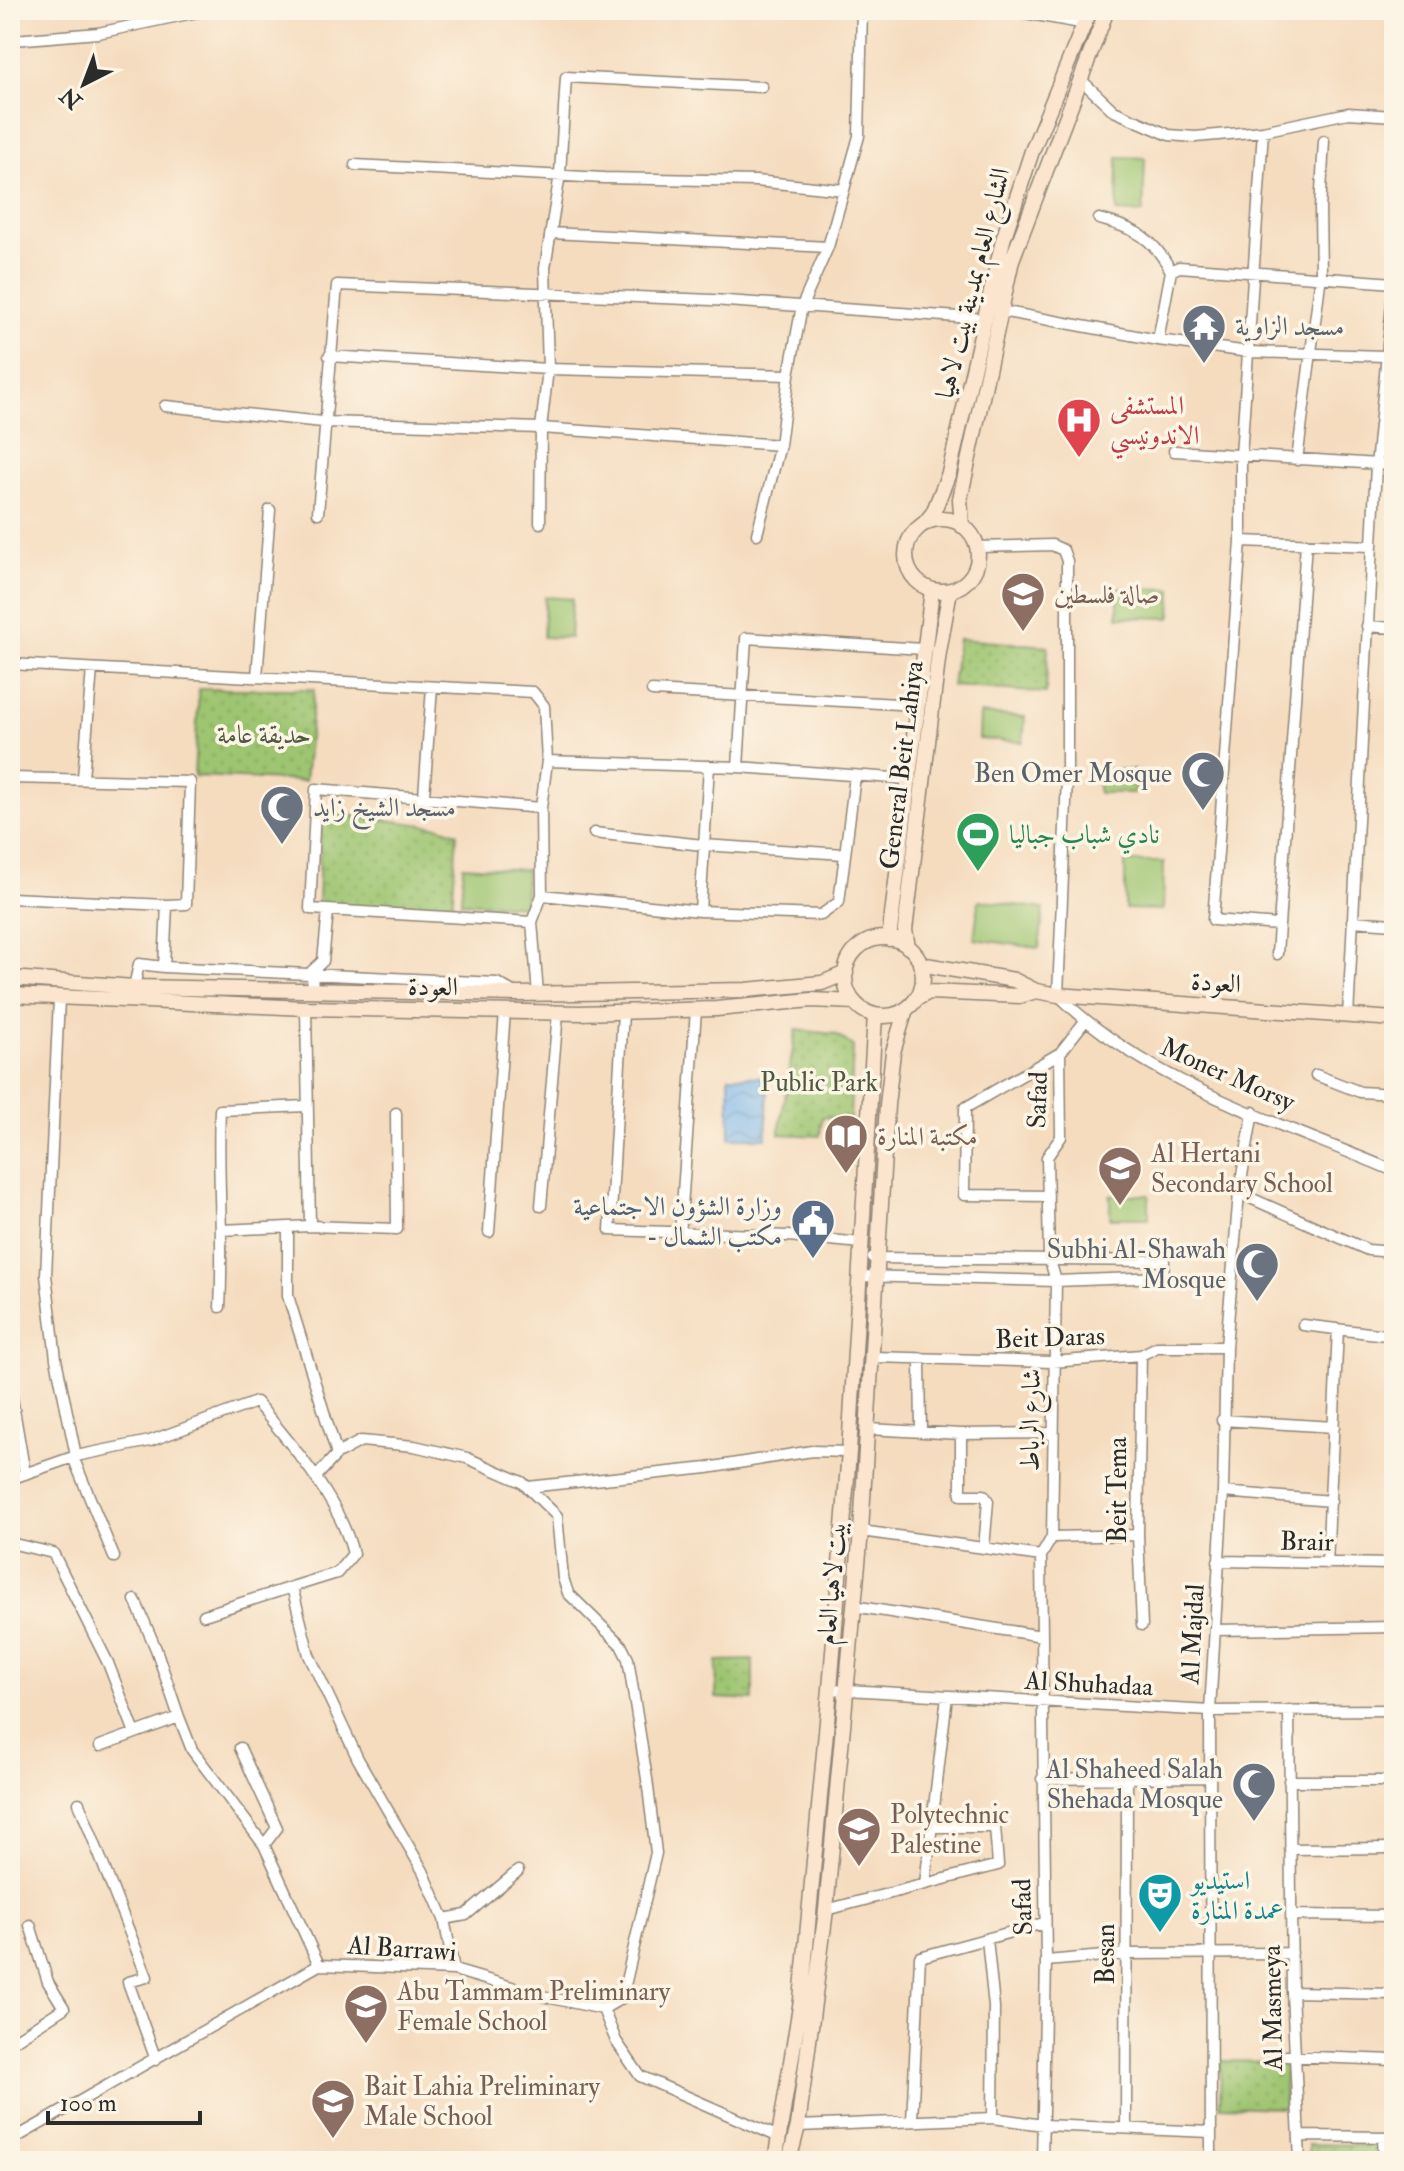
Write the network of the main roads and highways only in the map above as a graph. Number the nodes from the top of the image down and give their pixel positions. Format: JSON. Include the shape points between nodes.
{"nodes":[{"id":1,"x":1107,"y":10,"type":"edge"},
{"id":2,"x":1088,"y":17,"type":"edge"},
{"id":3,"x":924,"y":524,"type":"junction"},
{"id":4,"x":962,"y":526,"type":"junction"},
{"id":5,"x":932,"y":590,"type":"junction"},
{"id":6,"x":950,"y":590,"type":"junction"},
{"id":7,"x":889,"y":939,"type":"junction"},
{"id":8,"x":908,"y":947,"type":"junction"},
{"id":9,"x":920,"y":964,"type":"junction"},
{"id":10,"x":846,"y":973,"type":"junction"},
{"id":11,"x":10,"y":978,"type":"edge"},
{"id":12,"x":1036,"y":991,"type":"junction"},
{"id":13,"x":10,"y":995,"type":"edge"},
{"id":14,"x":854,"y":1002,"type":"junction"},
{"id":15,"x":911,"y":1004,"type":"junction"},
{"id":16,"x":875,"y":1015,"type":"junction"},
{"id":17,"x":1394,"y":1019,"type":"edge"},
{"id":18,"x":837,"y":1689,"type":"junction"},
{"id":19,"x":775,"y":2161,"type":"edge"},
{"id":20,"x":789,"y":2161,"type":"edge"}],
"edges":[{"from":1,"to":4,"type":"main road","via":[[1012,260],[960,499]]},
{"from":2,"to":3,"type":"main road","name":"الشارع العام بمدينة بيت لاهيا","via":[[1032,151],[1003,240],[949,473]]},
{"from":3,"to":4,"type":"main road","via":[[943,519]]},
{"from":3,"to":5,"type":"main road","via":[[910,538],[907,561],[913,577]]},
{"from":4,"to":6,"type":"main road","via":[[977,547],[972,574]]},
{"from":5,"to":6,"type":"main road"},
{"from":5,"to":7,"type":"main road","name":"General Beit Lahiya"},
{"from":6,"to":8,"type":"main road","name":"General Beit Lahiya","via":[[909,899]]},
{"from":7,"to":8,"type":"main road"},
{"from":7,"to":10,"type":"main road","via":[[860,947]]},
{"from":8,"to":9,"type":"main road"},
{"from":9,"to":12,"type":"main road","name":"العودة","via":[[1014,980]]},
{"from":9,"to":15,"type":"main road","via":[[923,980]]},
{"from":10,"to":11,"type":"main road","name":"العودة","via":[[822,983],[746,990],[538,994],[134,987]]},
{"from":10,"to":14,"type":"main road"},
{"from":12,"to":15,"type":"main road","name":"العودة","via":[[1020,996],[929,992]]},
{"from":12,"to":17,"type":"main road","name":"العودة"},
{"from":13,"to":14,"type":"main road","name":"العودة","via":[[558,1013]]},
{"from":14,"to":16,"type":"main road"},
{"from":15,"to":16,"type":"main road","via":[[894,1014]]},
{"from":15,"to":18,"type":"main road","name":"بيت لاهيا العام","via":[[893,1052],[861,1531]]},
{"from":16,"to":18,"type":"main road","name":"بيت لاهيا العام"},
{"from":18,"to":19,"type":"main road","name":"بيت لاهيا العام","via":[[801,2000]]},
{"from":18,"to":20,"type":"main road","name":"بيت لاهيا العام","via":[[826,1910]]}]}
